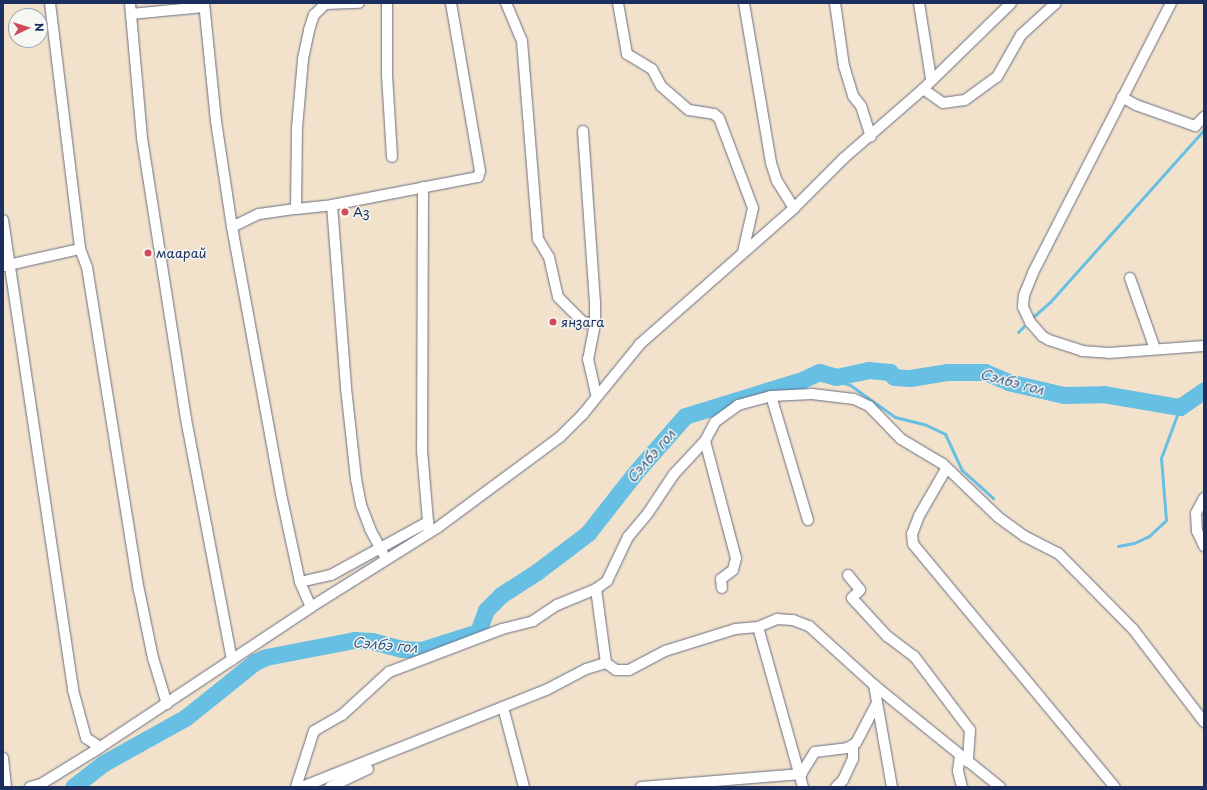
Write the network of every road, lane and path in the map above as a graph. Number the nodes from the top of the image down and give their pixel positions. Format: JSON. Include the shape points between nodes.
{"nodes":[{"id":1,"x":50,"y":3,"type":"edge"},
{"id":2,"x":130,"y":3,"type":"edge"},
{"id":3,"x":330,"y":3,"type":"edge"},
{"id":4,"x":359,"y":3,"type":"edge"},
{"id":5,"x":387,"y":3,"type":"edge"},
{"id":6,"x":451,"y":3,"type":"edge"},
{"id":7,"x":506,"y":3,"type":"edge"},
{"id":8,"x":618,"y":3,"type":"edge"},
{"id":9,"x":744,"y":3,"type":"edge"},
{"id":10,"x":835,"y":3,"type":"edge"},
{"id":11,"x":919,"y":3,"type":"edge"},
{"id":12,"x":1011,"y":3,"type":"edge"},
{"id":13,"x":1056,"y":3,"type":"edge"},
{"id":14,"x":1171,"y":3,"type":"edge"},
{"id":15,"x":204,"y":5,"type":"edge"},
{"id":16,"x":131,"y":14,"type":"junction"},
{"id":17,"x":931,"y":80,"type":"junction"},
{"id":18,"x":923,"y":89,"type":"junction"},
{"id":19,"x":1122,"y":98,"type":"junction"},
{"id":20,"x":1204,"y":117,"type":"edge"},
{"id":21,"x":583,"y":131,"type":"dead end"},
{"id":22,"x":871,"y":136,"type":"junction"},
{"id":23,"x":392,"y":157,"type":"dead end"},
{"id":24,"x":423,"y":187,"type":"junction"},
{"id":25,"x":332,"y":205,"type":"junction"},
{"id":26,"x":794,"y":208,"type":"junction"},
{"id":27,"x":296,"y":209,"type":"junction"},
{"id":28,"x":3,"y":220,"type":"edge"},
{"id":29,"x":232,"y":227,"type":"junction"},
{"id":30,"x":80,"y":249,"type":"junction"},
{"id":31,"x":743,"y":252,"type":"junction"},
{"id":32,"x":6,"y":266,"type":"edge"},
{"id":33,"x":1130,"y":278,"type":"dead end"},
{"id":34,"x":595,"y":324,"type":"junction"},
{"id":35,"x":1204,"y":346,"type":"edge"},
{"id":36,"x":1155,"y":349,"type":"junction"},
{"id":37,"x":596,"y":395,"type":"junction"},
{"id":38,"x":771,"y":396,"type":"junction"},
{"id":39,"x":705,"y":442,"type":"junction"},
{"id":40,"x":946,"y":468,"type":"junction"},
{"id":41,"x":1204,"y":498,"type":"edge"},
{"id":42,"x":808,"y":520,"type":"dead end"},
{"id":43,"x":428,"y":522,"type":"junction"},
{"id":44,"x":428,"y":533,"type":"junction"},
{"id":45,"x":1204,"y":546,"type":"edge"},
{"id":46,"x":379,"y":547,"type":"junction"},
{"id":47,"x":386,"y":559,"type":"junction"},
{"id":48,"x":848,"y":575,"type":"dead end"},
{"id":49,"x":300,"y":582,"type":"junction"},
{"id":50,"x":722,"y":588,"type":"dead end"},
{"id":51,"x":596,"y":590,"type":"junction"},
{"id":52,"x":311,"y":607,"type":"junction"},
{"id":53,"x":758,"y":627,"type":"junction"},
{"id":54,"x":232,"y":660,"type":"junction"},
{"id":55,"x":606,"y":663,"type":"junction"},
{"id":56,"x":874,"y":684,"type":"junction"},
{"id":57,"x":877,"y":703,"type":"junction"},
{"id":58,"x":167,"y":704,"type":"junction"},
{"id":59,"x":503,"y":707,"type":"junction"},
{"id":60,"x":1204,"y":722,"type":"edge"},
{"id":61,"x":853,"y":746,"type":"junction"},
{"id":62,"x":100,"y":747,"type":"junction"},
{"id":63,"x":3,"y":758,"type":"edge"},
{"id":64,"x":964,"y":759,"type":"junction"},
{"id":65,"x":368,"y":769,"type":"dead end"},
{"id":66,"x":801,"y":774,"type":"junction"},
{"id":67,"x":6,"y":787,"type":"edge"},
{"id":68,"x":30,"y":787,"type":"edge"},
{"id":69,"x":296,"y":787,"type":"edge"},
{"id":70,"x":302,"y":787,"type":"edge"},
{"id":71,"x":330,"y":787,"type":"edge"},
{"id":72,"x":524,"y":787,"type":"edge"},
{"id":73,"x":641,"y":787,"type":"edge"},
{"id":74,"x":803,"y":787,"type":"edge"},
{"id":75,"x":836,"y":787,"type":"edge"},
{"id":76,"x":892,"y":787,"type":"edge"},
{"id":77,"x":962,"y":787,"type":"edge"},
{"id":78,"x":1000,"y":787,"type":"edge"},
{"id":79,"x":1115,"y":787,"type":"edge"}],
"edges":[{"from":1,"to":30,"type":"street"},
{"from":2,"to":16,"type":"street"},
{"from":3,"to":4,"type":"street"},
{"from":3,"to":27,"type":"street","via":[[314,15],[303,59],[297,128]]},
{"from":5,"to":23,"type":"street","via":[[387,75]]},
{"from":6,"to":24,"type":"street","via":[[480,175],[473,179]]},
{"from":7,"to":34,"type":"street","via":[[522,41],[538,239],[549,257],[558,297],[583,322]]},
{"from":8,"to":31,"type":"street","via":[[627,54],[652,69],[661,86],[689,110],[714,114],[719,118],[753,208]]},
{"from":9,"to":26,"type":"street","via":[[771,164],[777,181]]},
{"from":10,"to":22,"type":"street","via":[[844,66],[853,96],[860,106]]},
{"from":11,"to":17,"type":"street"},
{"from":12,"to":17,"type":"street"},
{"from":13,"to":18,"type":"street","via":[[1021,35],[997,77],[965,100],[943,103]]},
{"from":14,"to":19,"type":"street"},
{"from":15,"to":16,"type":"street"},
{"from":15,"to":29,"type":"street","via":[[216,121]]},
{"from":16,"to":54,"type":"street","via":[[142,138],[185,411]]},
{"from":17,"to":18,"type":"street"},
{"from":18,"to":22,"type":"street"},
{"from":19,"to":20,"type":"street","via":[[1142,108],[1195,126]]},
{"from":19,"to":36,"type":"street","via":[[1032,273],[1024,295],[1023,307],[1030,322],[1042,336],[1062,345],[1082,351],[1109,353]]},
{"from":21,"to":34,"type":"street"},
{"from":22,"to":26,"type":"street","via":[[844,158]]},
{"from":24,"to":25,"type":"street"},
{"from":24,"to":43,"type":"street","via":[[422,450]]},
{"from":25,"to":27,"type":"street"},
{"from":25,"to":46,"type":"street","via":[[346,388],[356,479],[361,506]]},
{"from":26,"to":31,"type":"street"},
{"from":27,"to":29,"type":"street","via":[[259,214]]},
{"from":28,"to":32,"type":"street"},
{"from":29,"to":49,"type":"street"},
{"from":30,"to":32,"type":"street"},
{"from":30,"to":58,"type":"street","via":[[87,267],[139,590],[153,658]]},
{"from":31,"to":37,"type":"street","via":[[640,344]]},
{"from":32,"to":62,"type":"street","via":[[74,690],[86,738]]},
{"from":33,"to":36,"type":"street"},
{"from":34,"to":37,"type":"street","via":[[588,359]]},
{"from":35,"to":36,"type":"street"},
{"from":37,"to":44,"type":"street","via":[[572,426],[548,447]]},
{"from":38,"to":39,"type":"street","via":[[738,405],[722,414]]},
{"from":38,"to":40,"type":"street","via":[[812,394],[854,399],[869,406],[901,439]]},
{"from":38,"to":42,"type":"street"},
{"from":39,"to":50,"type":"street","via":[[736,558],[733,570],[721,578]]},
{"from":39,"to":51,"type":"street","via":[[674,474],[628,537],[607,581]]},
{"from":40,"to":60,"type":"street","via":[[998,517],[1024,536],[1058,553],[1091,585],[1133,629]]},
{"from":40,"to":79,"type":"street","via":[[919,516],[912,534],[913,544]]},
{"from":41,"to":45,"type":"street","via":[[1196,513],[1197,531]]},
{"from":43,"to":44,"type":"street"},
{"from":43,"to":46,"type":"street"},
{"from":44,"to":47,"type":"street"},
{"from":46,"to":47,"type":"street"},
{"from":46,"to":49,"type":"street","via":[[331,575]]},
{"from":47,"to":52,"type":"street"},
{"from":48,"to":64,"type":"street","via":[[860,590],[852,598],[886,636],[914,656],[970,730]]},
{"from":49,"to":52,"type":"street"},
{"from":51,"to":55,"type":"street"},
{"from":51,"to":69,"type":"street","via":[[557,605],[532,621],[502,629],[389,672],[342,715],[314,731]]},
{"from":52,"to":54,"type":"street"},
{"from":53,"to":55,"type":"street","via":[[735,629],[665,651],[622,672]]},
{"from":53,"to":56,"type":"street","via":[[777,619],[793,620],[810,626]]},
{"from":53,"to":66,"type":"street"},
{"from":54,"to":58,"type":"street"},
{"from":55,"to":59,"type":"street","via":[[586,669],[546,690]]},
{"from":56,"to":57,"type":"street"},
{"from":56,"to":64,"type":"street"},
{"from":57,"to":61,"type":"street"},
{"from":57,"to":76,"type":"street"},
{"from":58,"to":62,"type":"street"},
{"from":59,"to":70,"type":"street"},
{"from":59,"to":72,"type":"street"},
{"from":61,"to":66,"type":"street","via":[[815,752]]},
{"from":61,"to":75,"type":"street","via":[[853,759],[843,780]]},
{"from":62,"to":68,"type":"street","via":[[41,784]]},
{"from":63,"to":67,"type":"street"},
{"from":64,"to":77,"type":"street","via":[[958,771]]},
{"from":64,"to":78,"type":"street"},
{"from":65,"to":71,"type":"street"},
{"from":66,"to":73,"type":"street"},
{"from":66,"to":74,"type":"street"}]}
